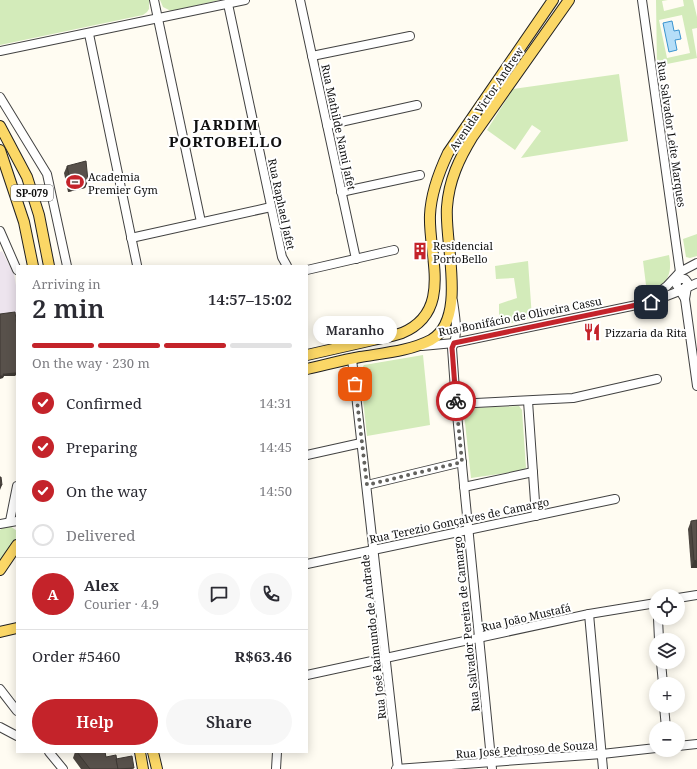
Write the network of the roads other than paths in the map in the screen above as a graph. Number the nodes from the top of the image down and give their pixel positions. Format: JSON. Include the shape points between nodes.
{"nodes":[{"id":1,"x":154,"y":0,"type":"edge"},
{"id":2,"x":245,"y":0,"type":"edge"},
{"id":3,"x":300,"y":0,"type":"edge"},
{"id":4,"x":553,"y":0,"type":"edge"},
{"id":5,"x":569,"y":0,"type":"edge"},
{"id":6,"x":642,"y":0,"type":"edge"},
{"id":7,"x":228,"y":4,"type":"junction"},
{"id":8,"x":158,"y":18,"type":"junction"},
{"id":9,"x":89,"y":34,"type":"junction"},
{"id":10,"x":410,"y":36,"type":"dead end"},
{"id":11,"x":0,"y":51,"type":"edge"},
{"id":12,"x":312,"y":56,"type":"junction"},
{"id":13,"x":0,"y":98,"type":"edge"},
{"id":14,"x":417,"y":105,"type":"dead end"},
{"id":15,"x":327,"y":125,"type":"junction"},
{"id":16,"x":0,"y":126,"type":"edge"},
{"id":17,"x":0,"y":150,"type":"edge"},
{"id":18,"x":0,"y":161,"type":"edge"},
{"id":19,"x":420,"y":175,"type":"dead end"},
{"id":20,"x":13,"y":183,"type":"junction"},
{"id":21,"x":341,"y":192,"type":"junction"},
{"id":22,"x":271,"y":207,"type":"junction"},
{"id":23,"x":201,"y":222,"type":"junction"},
{"id":24,"x":0,"y":230,"type":"edge"},
{"id":25,"x":131,"y":238,"type":"junction"},
{"id":26,"x":430,"y":239,"type":"junction"},
{"id":27,"x":394,"y":250,"type":"dead end"},
{"id":28,"x":356,"y":259,"type":"junction"},
{"id":29,"x":697,"y":263,"type":"edge"},
{"id":30,"x":32,"y":265,"type":"edge"},
{"id":31,"x":49,"y":265,"type":"edge"},
{"id":32,"x":67,"y":265,"type":"edge"},
{"id":33,"x":137,"y":265,"type":"dead end"},
{"id":34,"x":286,"y":265,"type":"edge"},
{"id":35,"x":16,"y":268,"type":"edge"},
{"id":36,"x":450,"y":268,"type":"junction"},
{"id":37,"x":308,"y":270,"type":"edge"},
{"id":38,"x":680,"y":272,"type":"junction"},
{"id":39,"x":697,"y":283,"type":"edge"},
{"id":40,"x":452,"y":287,"type":"junction"},
{"id":41,"x":683,"y":287,"type":"junction"},
{"id":42,"x":643,"y":304,"type":"junction"},
{"id":43,"x":392,"y":335,"type":"junction"},
{"id":44,"x":454,"y":343,"type":"junction"},
{"id":45,"x":414,"y":347,"type":"junction"},
{"id":46,"x":308,"y":355,"type":"edge"},
{"id":47,"x":352,"y":359,"type":"junction"},
{"id":48,"x":308,"y":369,"type":"edge"},
{"id":49,"x":657,"y":379,"type":"dead end"},
{"id":50,"x":697,"y":386,"type":"edge"},
{"id":51,"x":528,"y":401,"type":"junction"},
{"id":52,"x":456,"y":404,"type":"junction"},
{"id":53,"x":361,"y":443,"type":"junction"},
{"id":54,"x":308,"y":455,"type":"edge"},
{"id":55,"x":462,"y":462,"type":"junction"},
{"id":56,"x":533,"y":472,"type":"junction"},
{"id":57,"x":367,"y":485,"type":"junction"},
{"id":58,"x":464,"y":487,"type":"junction"},
{"id":59,"x":16,"y":498,"type":"edge"},
{"id":60,"x":615,"y":499,"type":"dead end"},
{"id":61,"x":536,"y":516,"type":"junction"},
{"id":62,"x":14,"y":521,"type":"edge"},
{"id":63,"x":0,"y":524,"type":"edge"},
{"id":64,"x":468,"y":530,"type":"junction"},
{"id":65,"x":16,"y":546,"type":"edge"},
{"id":66,"x":375,"y":550,"type":"junction"},
{"id":67,"x":308,"y":564,"type":"edge"},
{"id":68,"x":0,"y":570,"type":"edge"},
{"id":69,"x":697,"y":595,"type":"edge"},
{"id":70,"x":685,"y":597,"type":"edge"},
{"id":71,"x":649,"y":603,"type":"edge"},
{"id":72,"x":589,"y":614,"type":"junction"},
{"id":73,"x":16,"y":628,"type":"edge"},
{"id":74,"x":0,"y":632,"type":"edge"},
{"id":75,"x":479,"y":639,"type":"junction"},
{"id":76,"x":386,"y":657,"type":"junction"},
{"id":77,"x":308,"y":675,"type":"edge"},
{"id":78,"x":0,"y":690,"type":"edge"},
{"id":79,"x":16,"y":710,"type":"edge"},
{"id":80,"x":0,"y":727,"type":"edge"},
{"id":81,"x":16,"y":735,"type":"edge"},
{"id":82,"x":697,"y":744,"type":"edge"},
{"id":83,"x":685,"y":745,"type":"edge"},
{"id":84,"x":649,"y":749,"type":"edge"},
{"id":85,"x":50,"y":753,"type":"edge"},
{"id":86,"x":140,"y":753,"type":"edge"},
{"id":87,"x":153,"y":753,"type":"edge"},
{"id":88,"x":277,"y":753,"type":"edge"},
{"id":89,"x":602,"y":754,"type":"junction"},
{"id":90,"x":492,"y":766,"type":"edge"},
{"id":91,"x":62,"y":769,"type":"edge"},
{"id":92,"x":143,"y":769,"type":"edge"},
{"id":93,"x":157,"y":769,"type":"edge"},
{"id":94,"x":276,"y":769,"type":"edge"},
{"id":95,"x":397,"y":769,"type":"edge"},
{"id":96,"x":603,"y":769,"type":"edge"}],
"edges":[{"from":1,"to":8,"type":"street"},
{"from":2,"to":7,"type":"street"},
{"from":3,"to":12,"type":"street","name":"Rua Mathilde Nami Jafet"},
{"from":4,"to":26,"type":"main road","name":"Avenida Victor Andrew","via":[[448,153],[434,188],[430,212]]},
{"from":5,"to":36,"type":"main road","name":"Avenida Victor Andrew","via":[[460,158],[450,184],[447,208]]},
{"from":6,"to":38,"type":"street","name":"Rua Salvador Leite Marques"},
{"from":7,"to":8,"type":"street"},
{"from":7,"to":22,"type":"street","name":"Rua Raphael Jafet"},
{"from":8,"to":9,"type":"street"},
{"from":8,"to":23,"type":"street"},
{"from":9,"to":11,"type":"street"},
{"from":9,"to":25,"type":"street"},
{"from":10,"to":12,"type":"street"},
{"from":12,"to":15,"type":"street","name":"Rua Mathilde Nami Jafet"},
{"from":13,"to":32,"type":"street","via":[[47,174]]},
{"from":14,"to":15,"type":"street"},
{"from":15,"to":21,"type":"street","name":"Rua Mathilde Nami Jafet"},
{"from":16,"to":31,"type":"main road","number":"SP-079","via":[[27,177],[39,215]]},
{"from":17,"to":20,"type":"main road","number":"SP-079"},
{"from":18,"to":20,"type":"street"},
{"from":19,"to":21,"type":"street"},
{"from":20,"to":30,"type":"main road","number":"SP-079"},
{"from":21,"to":28,"type":"street","name":"Rua Mathilde Nami Jafet"},
{"from":22,"to":23,"type":"street"},
{"from":22,"to":34,"type":"street","name":"Rua Raphael Jafet","via":[[282,257]]},
{"from":23,"to":25,"type":"street"},
{"from":24,"to":35,"type":"street"},
{"from":25,"to":33,"type":"street"},
{"from":26,"to":36,"type":"main road","via":[[443,247],[445,261]]},
{"from":26,"to":43,"type":"main road","name":"Avenida Victor Andrew","via":[[436,284],[433,299],[424,314],[410,328]]},
{"from":27,"to":28,"type":"street"},
{"from":28,"to":37,"type":"street"},
{"from":29,"to":38,"type":"street","name":"Rua Bonifácio de Oliveira Cassu"},
{"from":36,"to":40,"type":"main road","name":"Avenida Victor Andrew"},
{"from":38,"to":41,"type":"street","name":"Rua Salvador Leite Marques"},
{"from":38,"to":42,"type":"street","name":"Rua Bonifácio de Oliveira Cassu","via":[[667,286]]},
{"from":39,"to":41,"type":"street","name":"Rua Bonifácio de Oliveira Cassu"},
{"from":40,"to":44,"type":"street","name":"Rua Salvador Pereira de Camargo"},
{"from":40,"to":45,"type":"main road","name":"Avenida Victor Andrew","via":[[446,324],[432,339]]},
{"from":41,"to":42,"type":"street","name":"Rua Bonifácio de Oliveira Cassu","via":[[666,298]]},
{"from":41,"to":50,"type":"street","name":"Rua Salvador Leite Marques"},
{"from":42,"to":44,"type":"street","name":"Rua Bonifácio de Oliveira Cassu"},
{"from":43,"to":46,"type":"main road"},
{"from":43,"to":47,"type":"main road","via":[[362,348]]},
{"from":44,"to":45,"type":"street","name":"Rua Bonifácio de Oliveira Cassu"},
{"from":44,"to":52,"type":"street","name":"Rua Salvador Pereira de Camargo","via":[[452,348]]},
{"from":45,"to":47,"type":"main road","name":"Rua Bonifácio de Oliveira Cassu"},
{"from":47,"to":48,"type":"main road","name":"Rua Bonifácio de Oliveira Cassu"},
{"from":47,"to":53,"type":"street","name":"Rua José Raimundo de Andrade"},
{"from":49,"to":51,"type":"street","via":[[573,398]]},
{"from":51,"to":52,"type":"street"},
{"from":51,"to":56,"type":"street"},
{"from":52,"to":55,"type":"street","name":"Rua Salvador Pereira de Camargo"},
{"from":53,"to":54,"type":"street"},
{"from":53,"to":57,"type":"street","name":"Rua José Raimundo de Andrade"},
{"from":55,"to":57,"type":"street"},
{"from":55,"to":58,"type":"street","name":"Rua Salvador Pereira de Camargo"},
{"from":56,"to":58,"type":"street"},
{"from":56,"to":61,"type":"street"},
{"from":57,"to":66,"type":"street","name":"Rua José Raimundo de Andrade"},
{"from":58,"to":64,"type":"street","name":"Rua Salvador Pereira de Camargo"},
{"from":59,"to":62,"type":"street"},
{"from":60,"to":61,"type":"street","name":"Rua Terezio Gonçalves de Camargo"},
{"from":61,"to":64,"type":"street","name":"Rua Terezio Gonçalves de Camargo"},
{"from":62,"to":63,"type":"street"},
{"from":64,"to":66,"type":"street","name":"Rua Terezio Gonçalves de Camargo"},
{"from":64,"to":75,"type":"street","name":"Rua Salvador Pereira de Camargo"},
{"from":65,"to":68,"type":"main road"},
{"from":66,"to":67,"type":"street","name":"Rua Terezio Gonçalves de Camargo"},
{"from":66,"to":76,"type":"street","name":"Rua José Raimundo de Andrade"},
{"from":69,"to":70,"type":"street"},
{"from":71,"to":72,"type":"street","name":"Rua João Mustafá"},
{"from":72,"to":75,"type":"street","name":"Rua João Mustafá"},
{"from":72,"to":89,"type":"street"},
{"from":73,"to":74,"type":"main road"},
{"from":75,"to":76,"type":"street","name":"Rua João Mustafá"},
{"from":75,"to":90,"type":"street","name":"Rua Salvador Pereira de Camargo"},
{"from":76,"to":77,"type":"street","name":"Rua João Mustafá"},
{"from":76,"to":95,"type":"street","name":"Rua José Raimundo de Andrade"},
{"from":78,"to":79,"type":"street"},
{"from":80,"to":81,"type":"street"},
{"from":82,"to":83,"type":"street"},
{"from":84,"to":89,"type":"street","name":"Rua José Pedroso de Souza"},
{"from":85,"to":91,"type":"street"},
{"from":86,"to":92,"type":"main road"},
{"from":87,"to":93,"type":"main road"},
{"from":88,"to":94,"type":"street"},
{"from":89,"to":90,"type":"street","name":"Rua José Pedroso de Souza"},
{"from":89,"to":96,"type":"street"},
{"from":90,"to":95,"type":"street","name":"Rua José Pedroso de Souza"}]}
